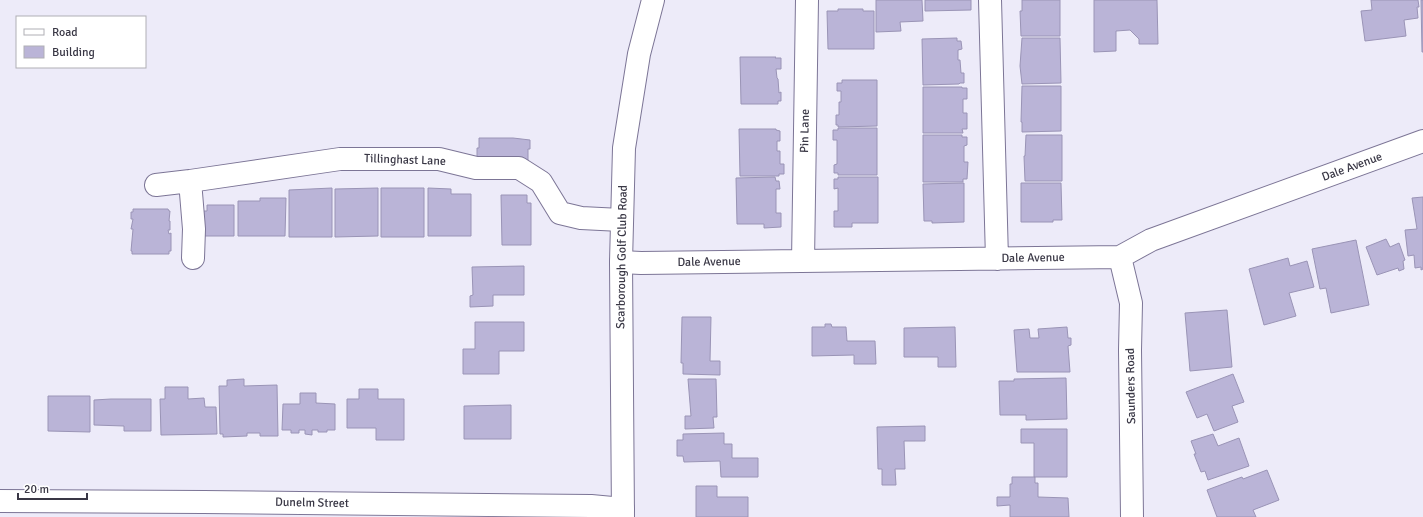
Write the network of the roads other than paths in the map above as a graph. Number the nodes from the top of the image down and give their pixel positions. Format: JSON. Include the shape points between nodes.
{"nodes":[{"id":1,"x":653,"y":0,"type":"edge"},
{"id":2,"x":807,"y":0,"type":"edge"},
{"id":3,"x":990,"y":0,"type":"edge"},
{"id":4,"x":1423,"y":141,"type":"edge"},
{"id":5,"x":190,"y":181,"type":"junction"},
{"id":6,"x":156,"y":185,"type":"dead end"},
{"id":7,"x":621,"y":220,"type":"junction"},
{"id":8,"x":1120,"y":257,"type":"junction"},
{"id":9,"x":193,"y":258,"type":"dead end"},
{"id":10,"x":997,"y":259,"type":"junction"},
{"id":11,"x":621,"y":262,"type":"junction"},
{"id":12,"x":803,"y":262,"type":"junction"},
{"id":13,"x":0,"y":501,"type":"edge"},
{"id":14,"x":623,"y":513,"type":"edge"},
{"id":15,"x":1132,"y":517,"type":"edge"}],
"edges":[{"from":1,"to":7,"type":"street","name":"Scarborough Golf Club Road","via":[[639,54],[624,148]]},
{"from":2,"to":12,"type":"street","name":"Pin Lane"},
{"from":3,"to":10,"type":"street"},
{"from":4,"to":8,"type":"street","name":"Dale Avenue","via":[[1151,240]]},
{"from":5,"to":6,"type":"street","name":"Tillinghast Lane"},
{"from":5,"to":7,"type":"street","name":"Tillinghast Lane","via":[[340,159],[439,159],[476,168],[519,168],[541,182],[560,214]]},
{"from":5,"to":9,"type":"street","via":[[194,229]]},
{"from":7,"to":11,"type":"street","name":"Scarborough Golf Club Road"},
{"from":8,"to":10,"type":"street","name":"Dale Avenue"},
{"from":8,"to":15,"type":"street","name":"Saunders Road","via":[[1131,303]]},
{"from":10,"to":12,"type":"street","name":"Dale Avenue"},
{"from":11,"to":12,"type":"street","name":"Dale Avenue"},
{"from":11,"to":14,"type":"street","name":"Scarborough Golf Club Road"},
{"from":13,"to":14,"type":"street","name":"Dunelm Street","via":[[591,506]]}]}
